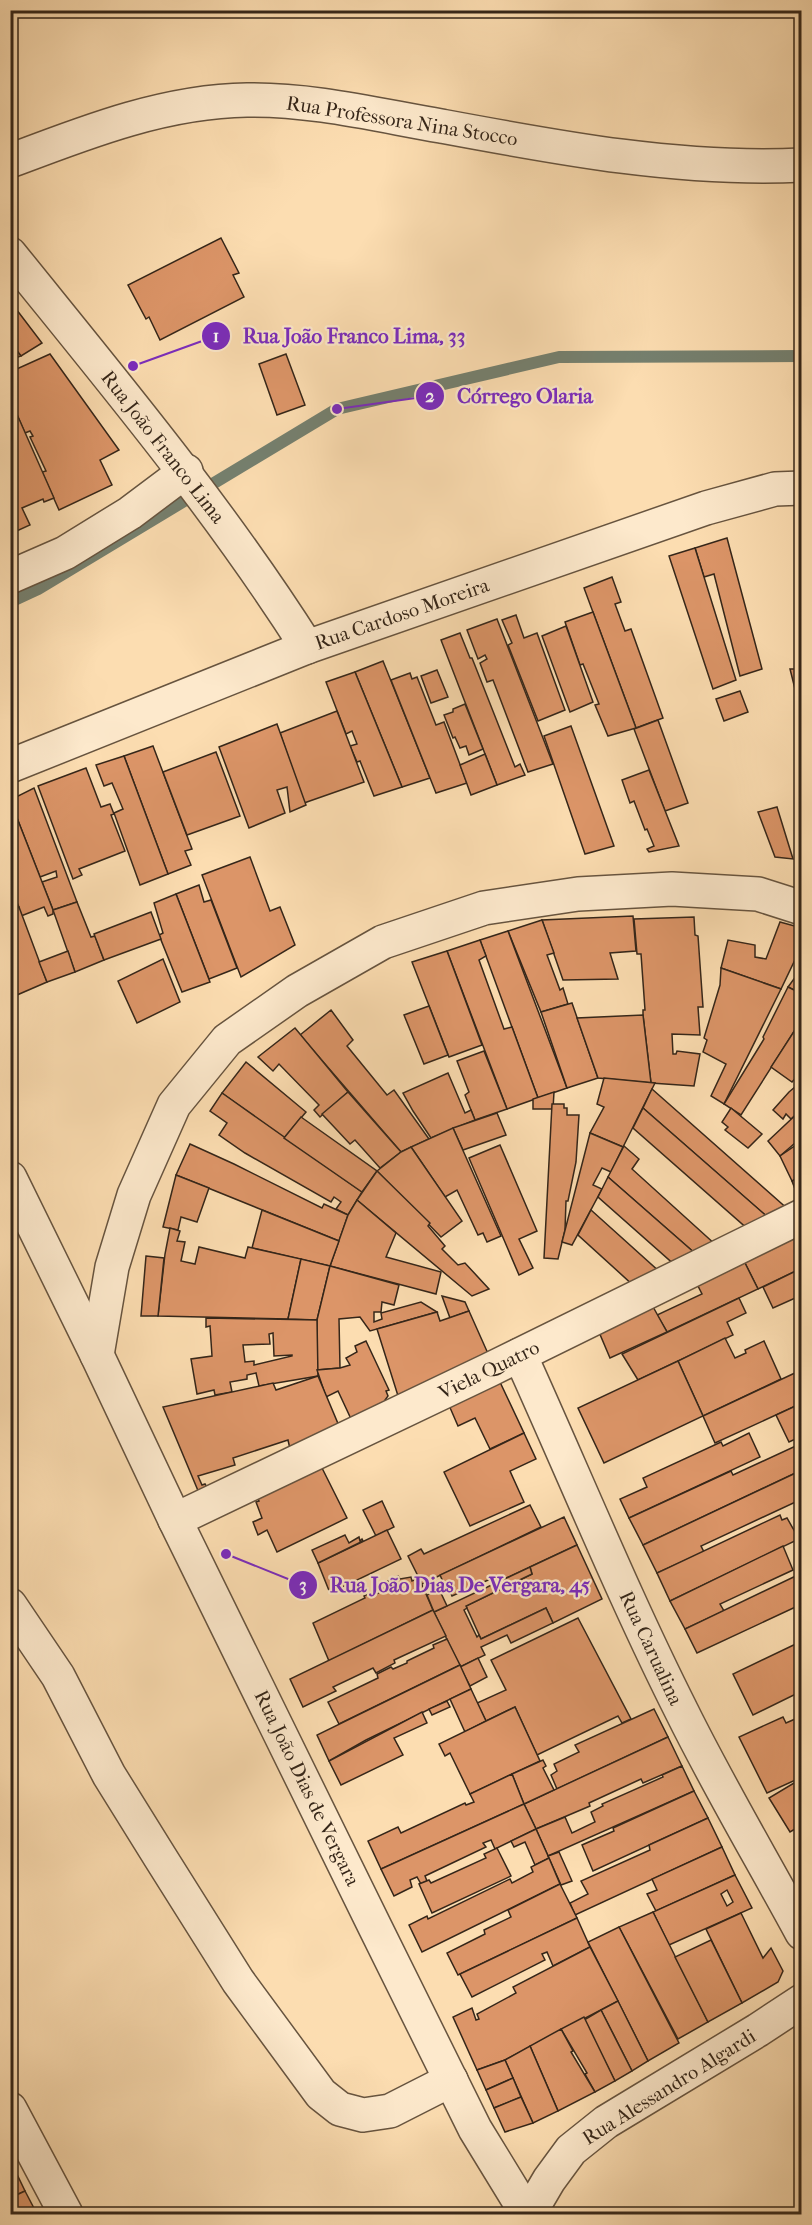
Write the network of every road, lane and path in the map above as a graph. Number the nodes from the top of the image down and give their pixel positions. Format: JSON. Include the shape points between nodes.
{"nodes":[{"id":1,"x":10,"y":161,"type":"edge"},
{"id":2,"x":801,"y":165,"type":"edge"},
{"id":3,"x":10,"y":254,"type":"edge"},
{"id":4,"x":191,"y":479,"type":"junction"},
{"id":5,"x":801,"y":488,"type":"edge"},
{"id":6,"x":10,"y":577,"type":"edge"},
{"id":7,"x":307,"y":647,"type":"junction"},
{"id":8,"x":10,"y":766,"type":"edge"},
{"id":9,"x":801,"y":908,"type":"edge"},
{"id":10,"x":10,"y":1178,"type":"edge"},
{"id":11,"x":801,"y":1216,"type":"edge"},
{"id":12,"x":98,"y":1355,"type":"junction"},
{"id":13,"x":520,"y":1355,"type":"junction"},
{"id":14,"x":174,"y":1520,"type":"junction"},
{"id":15,"x":10,"y":1605,"type":"edge"},
{"id":16,"x":801,"y":1933,"type":"edge"},
{"id":17,"x":801,"y":2001,"type":"edge"},
{"id":18,"x":451,"y":2080,"type":"junction"},
{"id":19,"x":10,"y":2109,"type":"edge"},
{"id":20,"x":66,"y":2214,"type":"edge"},
{"id":21,"x":528,"y":2214,"type":"edge"}],
"edges":[{"from":1,"to":2,"type":"street","name":"Rua Professora Nina Stocco","via":[[94,128],[150,114],[246,100],[331,106],[616,155],[765,167]]},
{"from":3,"to":4,"type":"street","name":"Rua João Franco Lima"},
{"from":4,"to":6,"type":"street","via":[[65,553]]},
{"from":4,"to":7,"type":"street","name":"Rua João Franco Lima"},
{"from":5,"to":7,"type":"street","name":"Rua Cardoso Moreira","via":[[775,489],[706,508]]},
{"from":7,"to":8,"type":"street","name":"Rua Cardoso Moreira"},
{"from":9,"to":12,"type":"street","via":[[758,894],[672,889],[578,894],[484,908],[383,942],[297,991],[227,1040],[174,1105],[134,1195],[112,1267]]},
{"from":10,"to":12,"type":"street","name":"Rua João Dias de Vergara"},
{"from":11,"to":13,"type":"street","name":"Viela Quatro"},
{"from":12,"to":14,"type":"street","name":"Rua João Dias de Vergara"},
{"from":13,"to":14,"type":"street","name":"Viela Quatro"},
{"from":13,"to":16,"type":"street","name":"Rua Carualina","via":[[682,1713]]},
{"from":14,"to":18,"type":"street","name":"Rua João Dias de Vergara"},
{"from":15,"to":18,"type":"street","via":[[58,1676],[109,1775],[220,1953],[321,2094],[340,2109],[363,2115],[390,2111]]},
{"from":17,"to":21,"type":"street","name":"Rua Alessandro Algardi","via":[[597,2129],[571,2150]]},
{"from":18,"to":21,"type":"street","name":"Rua João Dias de Vergara","via":[[485,2146]]},
{"from":19,"to":20,"type":"street"}]}
